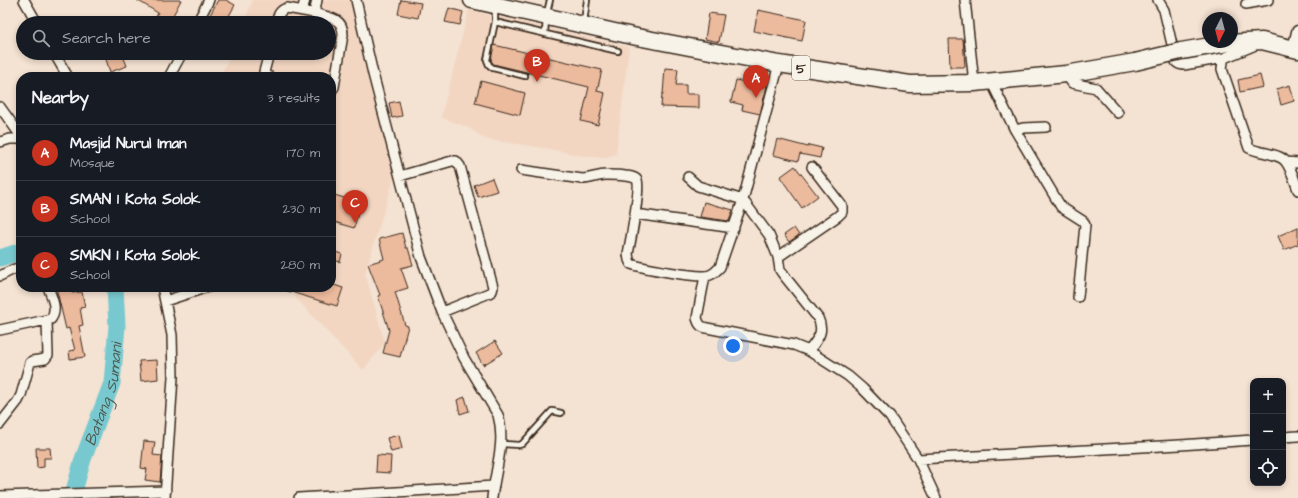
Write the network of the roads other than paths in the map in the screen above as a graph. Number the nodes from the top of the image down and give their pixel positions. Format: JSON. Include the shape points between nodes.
{"nodes":[{"id":1,"x":24,"y":0,"type":"edge"},
{"id":2,"x":209,"y":0,"type":"edge"},
{"id":3,"x":305,"y":0,"type":"edge"},
{"id":4,"x":317,"y":0,"type":"edge"},
{"id":5,"x":356,"y":0,"type":"edge"},
{"id":6,"x":472,"y":0,"type":"edge"},
{"id":7,"x":550,"y":0,"type":"edge"},
{"id":8,"x":587,"y":0,"type":"edge"},
{"id":9,"x":965,"y":0,"type":"edge"},
{"id":10,"x":1158,"y":0,"type":"edge"},
{"id":11,"x":1268,"y":0,"type":"edge"},
{"id":12,"x":1246,"y":4,"type":"dead end"},
{"id":13,"x":495,"y":5,"type":"junction"},
{"id":14,"x":302,"y":11,"type":"junction"},
{"id":15,"x":314,"y":14,"type":"junction"},
{"id":16,"x":33,"y":16,"type":"edge"},
{"id":17,"x":201,"y":16,"type":"edge"},
{"id":18,"x":278,"y":16,"type":"edge"},
{"id":19,"x":321,"y":16,"type":"edge"},
{"id":20,"x":546,"y":17,"type":"junction"},
{"id":21,"x":336,"y":20,"type":"edge"},
{"id":22,"x":495,"y":22,"type":"junction"},
{"id":23,"x":584,"y":25,"type":"junction"},
{"id":24,"x":1298,"y":32,"type":"edge"},
{"id":25,"x":545,"y":34,"type":"junction"},
{"id":26,"x":1262,"y":42,"type":"junction"},
{"id":27,"x":1296,"y":49,"type":"edge"},
{"id":28,"x":618,"y":51,"type":"dead end"},
{"id":29,"x":1224,"y":58,"type":"junction"},
{"id":30,"x":58,"y":60,"type":"edge"},
{"id":31,"x":178,"y":60,"type":"edge"},
{"id":32,"x":267,"y":60,"type":"edge"},
{"id":33,"x":779,"y":64,"type":"junction"},
{"id":34,"x":65,"y":72,"type":"edge"},
{"id":35,"x":172,"y":72,"type":"edge"},
{"id":36,"x":264,"y":72,"type":"edge"},
{"id":37,"x":336,"y":74,"type":"edge"},
{"id":38,"x":1066,"y":74,"type":"junction"},
{"id":39,"x":525,"y":76,"type":"dead end"},
{"id":40,"x":991,"y":82,"type":"junction"},
{"id":41,"x":974,"y":84,"type":"junction"},
{"id":42,"x":0,"y":107,"type":"edge"},
{"id":43,"x":1118,"y":113,"type":"dead end"},
{"id":44,"x":1046,"y":127,"type":"dead end"},
{"id":45,"x":16,"y":129,"type":"edge"},
{"id":46,"x":1015,"y":130,"type":"junction"},
{"id":47,"x":16,"y":138,"type":"edge"},
{"id":48,"x":0,"y":142,"type":"edge"},
{"id":49,"x":1286,"y":162,"type":"junction"},
{"id":50,"x":1298,"y":163,"type":"edge"},
{"id":51,"x":812,"y":167,"type":"dead end"},
{"id":52,"x":521,"y":170,"type":"dead end"},
{"id":53,"x":400,"y":176,"type":"junction"},
{"id":54,"x":688,"y":177,"type":"dead end"},
{"id":55,"x":1298,"y":190,"type":"edge"},
{"id":56,"x":743,"y":200,"type":"junction"},
{"id":57,"x":635,"y":214,"type":"junction"},
{"id":58,"x":734,"y":228,"type":"junction"},
{"id":59,"x":778,"y":257,"type":"junction"},
{"id":60,"x":16,"y":269,"type":"edge"},
{"id":61,"x":0,"y":276,"type":"edge"},
{"id":62,"x":705,"y":276,"type":"junction"},
{"id":63,"x":50,"y":292,"type":"edge"},
{"id":64,"x":163,"y":292,"type":"edge"},
{"id":65,"x":193,"y":292,"type":"edge"},
{"id":66,"x":1078,"y":297,"type":"dead end"},
{"id":67,"x":165,"y":301,"type":"junction"},
{"id":68,"x":442,"y":312,"type":"junction"},
{"id":69,"x":47,"y":321,"type":"junction"},
{"id":70,"x":0,"y":330,"type":"edge"},
{"id":71,"x":809,"y":351,"type":"junction"},
{"id":72,"x":562,"y":413,"type":"dead end"},
{"id":73,"x":0,"y":424,"type":"edge"},
{"id":74,"x":1298,"y":436,"type":"edge"},
{"id":75,"x":1286,"y":437,"type":"edge"},
{"id":76,"x":1250,"y":440,"type":"edge"},
{"id":77,"x":502,"y":444,"type":"junction"},
{"id":78,"x":918,"y":459,"type":"junction"},
{"id":79,"x":494,"y":486,"type":"junction"},
{"id":80,"x":166,"y":495,"type":"edge"},
{"id":81,"x":5,"y":496,"type":"edge"},
{"id":82,"x":299,"y":498,"type":"edge"},
{"id":83,"x":492,"y":498,"type":"edge"},
{"id":84,"x":936,"y":498,"type":"edge"}],
"edges":[{"from":1,"to":16,"type":"street"},
{"from":2,"to":17,"type":"street"},
{"from":3,"to":14,"type":"street"},
{"from":4,"to":15,"type":"street"},
{"from":5,"to":53,"type":"street"},
{"from":6,"to":13,"type":"highway","number":"5"},
{"from":7,"to":20,"type":"lane"},
{"from":8,"to":23,"type":"lane"},
{"from":9,"to":41,"type":"street"},
{"from":10,"to":29,"type":"street","via":[[1164,10],[1176,62],[1184,64]]},
{"from":11,"to":12,"type":"street"},
{"from":13,"to":20,"type":"highway","number":"5"},
{"from":13,"to":22,"type":"lane"},
{"from":14,"to":15,"type":"street"},
{"from":14,"to":18,"type":"street","via":[[287,8]]},
{"from":15,"to":19,"type":"street"},
{"from":20,"to":23,"type":"highway","number":"5"},
{"from":20,"to":25,"type":"lane"},
{"from":21,"to":37,"type":"street","via":[[343,30]]},
{"from":22,"to":25,"type":"lane"},
{"from":22,"to":39,"type":"lane","via":[[487,60],[489,65]]},
{"from":23,"to":33,"type":"highway","number":"5"},
{"from":24,"to":27,"type":"street"},
{"from":25,"to":28,"type":"lane"},
{"from":26,"to":27,"type":"highway","number":"5"},
{"from":26,"to":29,"type":"street"},
{"from":26,"to":38,"type":"highway","number":"5","bridge":true,"via":[[1228,43]]},
{"from":29,"to":49,"type":"street","via":[[1222,69],[1249,148],[1278,156]]},
{"from":30,"to":34,"type":"street"},
{"from":31,"to":35,"type":"street"},
{"from":32,"to":36,"type":"street"},
{"from":33,"to":41,"type":"highway","number":"5","via":[[910,84]]},
{"from":33,"to":56,"type":"street"},
{"from":38,"to":40,"type":"highway","number":"5"},
{"from":38,"to":43,"type":"street","via":[[1072,83],[1096,88]]},
{"from":40,"to":41,"type":"highway","number":"5"},
{"from":40,"to":46,"type":"street"},
{"from":42,"to":45,"type":"street"},
{"from":44,"to":46,"type":"street"},
{"from":46,"to":66,"type":"street","via":[[1061,207],[1085,225]]},
{"from":47,"to":48,"type":"street"},
{"from":49,"to":50,"type":"street"},
{"from":49,"to":55,"type":"street"},
{"from":51,"to":59,"type":"street","via":[[842,206],[842,212]]},
{"from":52,"to":57,"type":"street","via":[[582,179],[606,175],[636,179],[638,186]]},
{"from":53,"to":68,"type":"street","via":[[421,257]]},
{"from":53,"to":68,"type":"street","via":[[452,161],[456,161],[460,166],[493,287],[489,293]]},
{"from":54,"to":56,"type":"street","via":[[698,186]]},
{"from":56,"to":58,"type":"street"},
{"from":56,"to":59,"type":"street","via":[[766,230]]},
{"from":57,"to":58,"type":"street"},
{"from":57,"to":62,"type":"street","via":[[628,254],[631,264]]},
{"from":58,"to":62,"type":"street","via":[[720,267]]},
{"from":59,"to":71,"type":"street","via":[[784,277],[820,323],[819,335]]},
{"from":60,"to":61,"type":"street"},
{"from":62,"to":71,"type":"street","via":[[697,318],[698,324],[702,327],[788,344]]},
{"from":63,"to":69,"type":"street","via":[[54,315]]},
{"from":64,"to":67,"type":"street"},
{"from":65,"to":67,"type":"street"},
{"from":67,"to":80,"type":"street","via":[[172,335],[173,377]]},
{"from":68,"to":77,"type":"street","via":[[464,358],[498,416]]},
{"from":69,"to":70,"type":"street"},
{"from":69,"to":73,"type":"street","via":[[48,355],[45,359],[30,363],[21,395]]},
{"from":71,"to":78,"type":"street","via":[[848,376],[879,404],[890,416]]},
{"from":72,"to":77,"type":"lane","via":[[552,411],[519,445]]},
{"from":74,"to":75,"type":"street"},
{"from":76,"to":78,"type":"street"},
{"from":77,"to":79,"type":"street"},
{"from":78,"to":84,"type":"street"},
{"from":79,"to":82,"type":"street"},
{"from":79,"to":83,"type":"street"},
{"from":80,"to":81,"type":"street","via":[[97,493]]}]}
